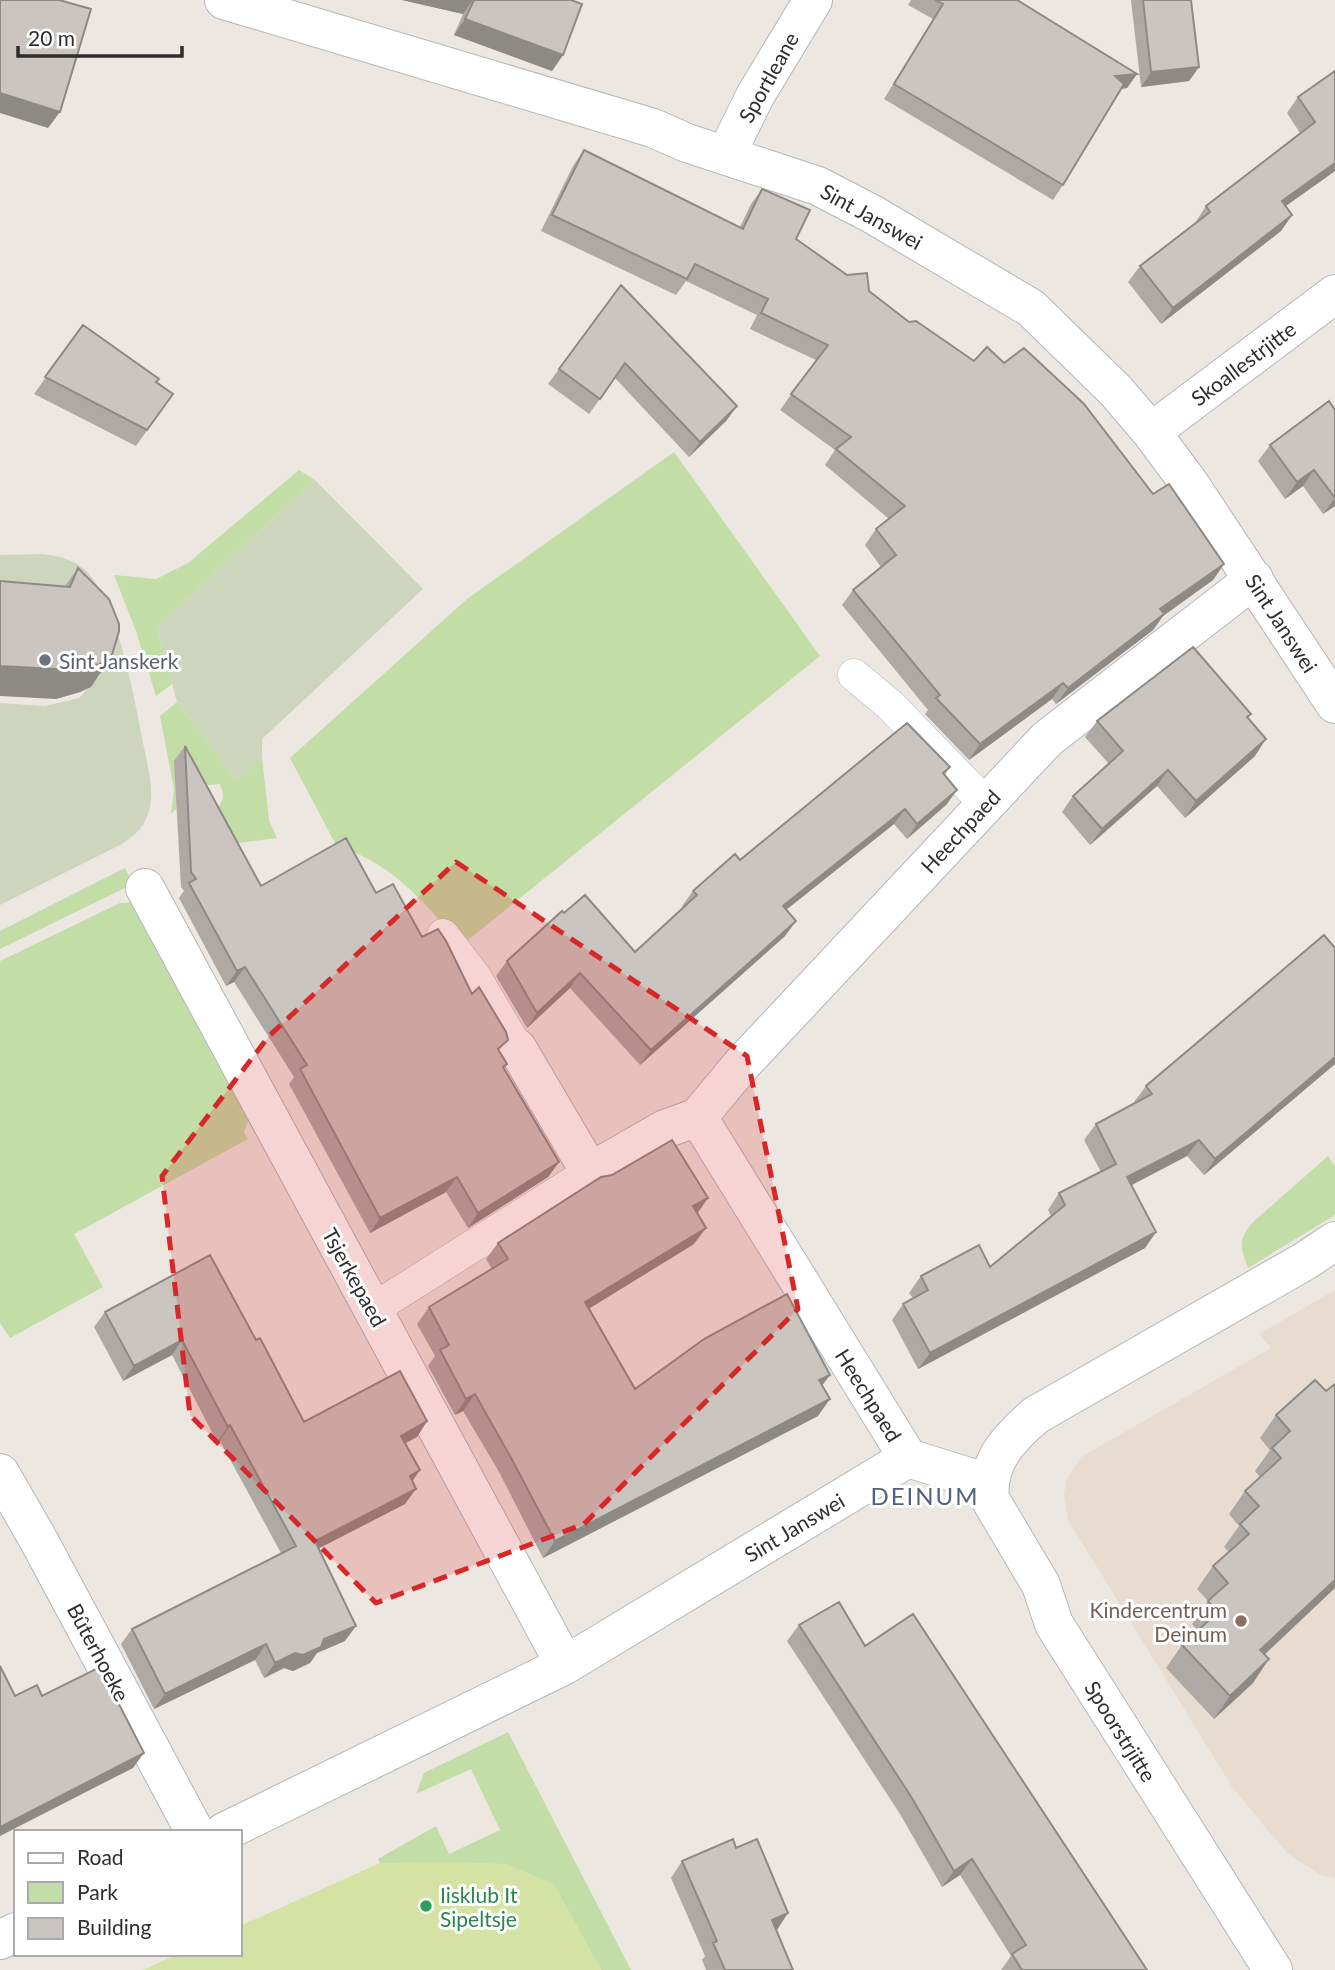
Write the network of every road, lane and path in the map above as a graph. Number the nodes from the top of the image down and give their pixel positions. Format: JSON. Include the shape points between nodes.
{"nodes":[{"id":1,"x":224,"y":0,"type":"edge"},
{"id":2,"x":813,"y":0,"type":"edge"},
{"id":3,"x":726,"y":155,"type":"junction"},
{"id":4,"x":1335,"y":294,"type":"edge"},
{"id":5,"x":1151,"y":432,"type":"junction"},
{"id":6,"x":1254,"y":579,"type":"junction"},
{"id":7,"x":854,"y":675,"type":"dead end"},
{"id":8,"x":1335,"y":704,"type":"edge"},
{"id":9,"x":986,"y":804,"type":"junction"},
{"id":10,"x":145,"y":888,"type":"dead end"},
{"id":11,"x":443,"y":935,"type":"edge"},
{"id":12,"x":517,"y":1048,"type":"joint"},
{"id":13,"x":698,"y":1117,"type":"junction"},
{"id":14,"x":590,"y":1172,"type":"junction"},
{"id":15,"x":1335,"y":1241,"type":"edge"},
{"id":16,"x":373,"y":1309,"type":"junction"},
{"id":17,"x":908,"y":1458,"type":"junction"},
{"id":18,"x":0,"y":1474,"type":"edge"},
{"id":19,"x":988,"y":1483,"type":"junction"},
{"id":20,"x":565,"y":1665,"type":"junction"},
{"id":21,"x":194,"y":1830,"type":"edge"},
{"id":22,"x":228,"y":1830,"type":"edge"},
{"id":23,"x":1273,"y":1970,"type":"edge"}],
"edges":[{"from":1,"to":3,"type":"street","name":"Sint Janswei","via":[[653,128]]},
{"from":2,"to":3,"type":"street","name":"Sportleane","via":[[755,96]]},
{"from":3,"to":5,"type":"street","name":"Sint Janswei","via":[[818,186],[1031,308]]},
{"from":4,"to":5,"type":"street","name":"Skoallestrjitte"},
{"from":5,"to":6,"type":"street","name":"Sint Janswei"},
{"from":6,"to":8,"type":"street","name":"Sint Janswei"},
{"from":6,"to":9,"type":"street","name":"Heechpaed","via":[[1047,738]]},
{"from":7,"to":9,"type":"lane","via":[[890,705]]},
{"from":9,"to":13,"type":"street","name":"Heechpaed","via":[[742,1064]]},
{"from":10,"to":16,"type":"street","name":"Tsjerkepaed"},
{"from":11,"to":12,"type":"lane","via":[[476,978]]},
{"from":12,"to":14,"type":"street"},
{"from":13,"to":14,"type":"street","via":[[665,1129]]},
{"from":13,"to":17,"type":"street","name":"Heechpaed"},
{"from":14,"to":16,"type":"lane"},
{"from":15,"to":19,"type":"street","via":[[1036,1415],[1006,1445]]},
{"from":16,"to":20,"type":"street","name":"Tsjerkepaed"},
{"from":17,"to":19,"type":"street"},
{"from":17,"to":20,"type":"street","name":"Sint Janswei"},
{"from":18,"to":21,"type":"street","name":"Bûterhoeke"},
{"from":19,"to":23,"type":"street","name":"Spoorstrjitte","via":[[990,1499],[1041,1585],[1054,1624]]},
{"from":20,"to":22,"type":"street","name":"Sint Janswei"}]}
